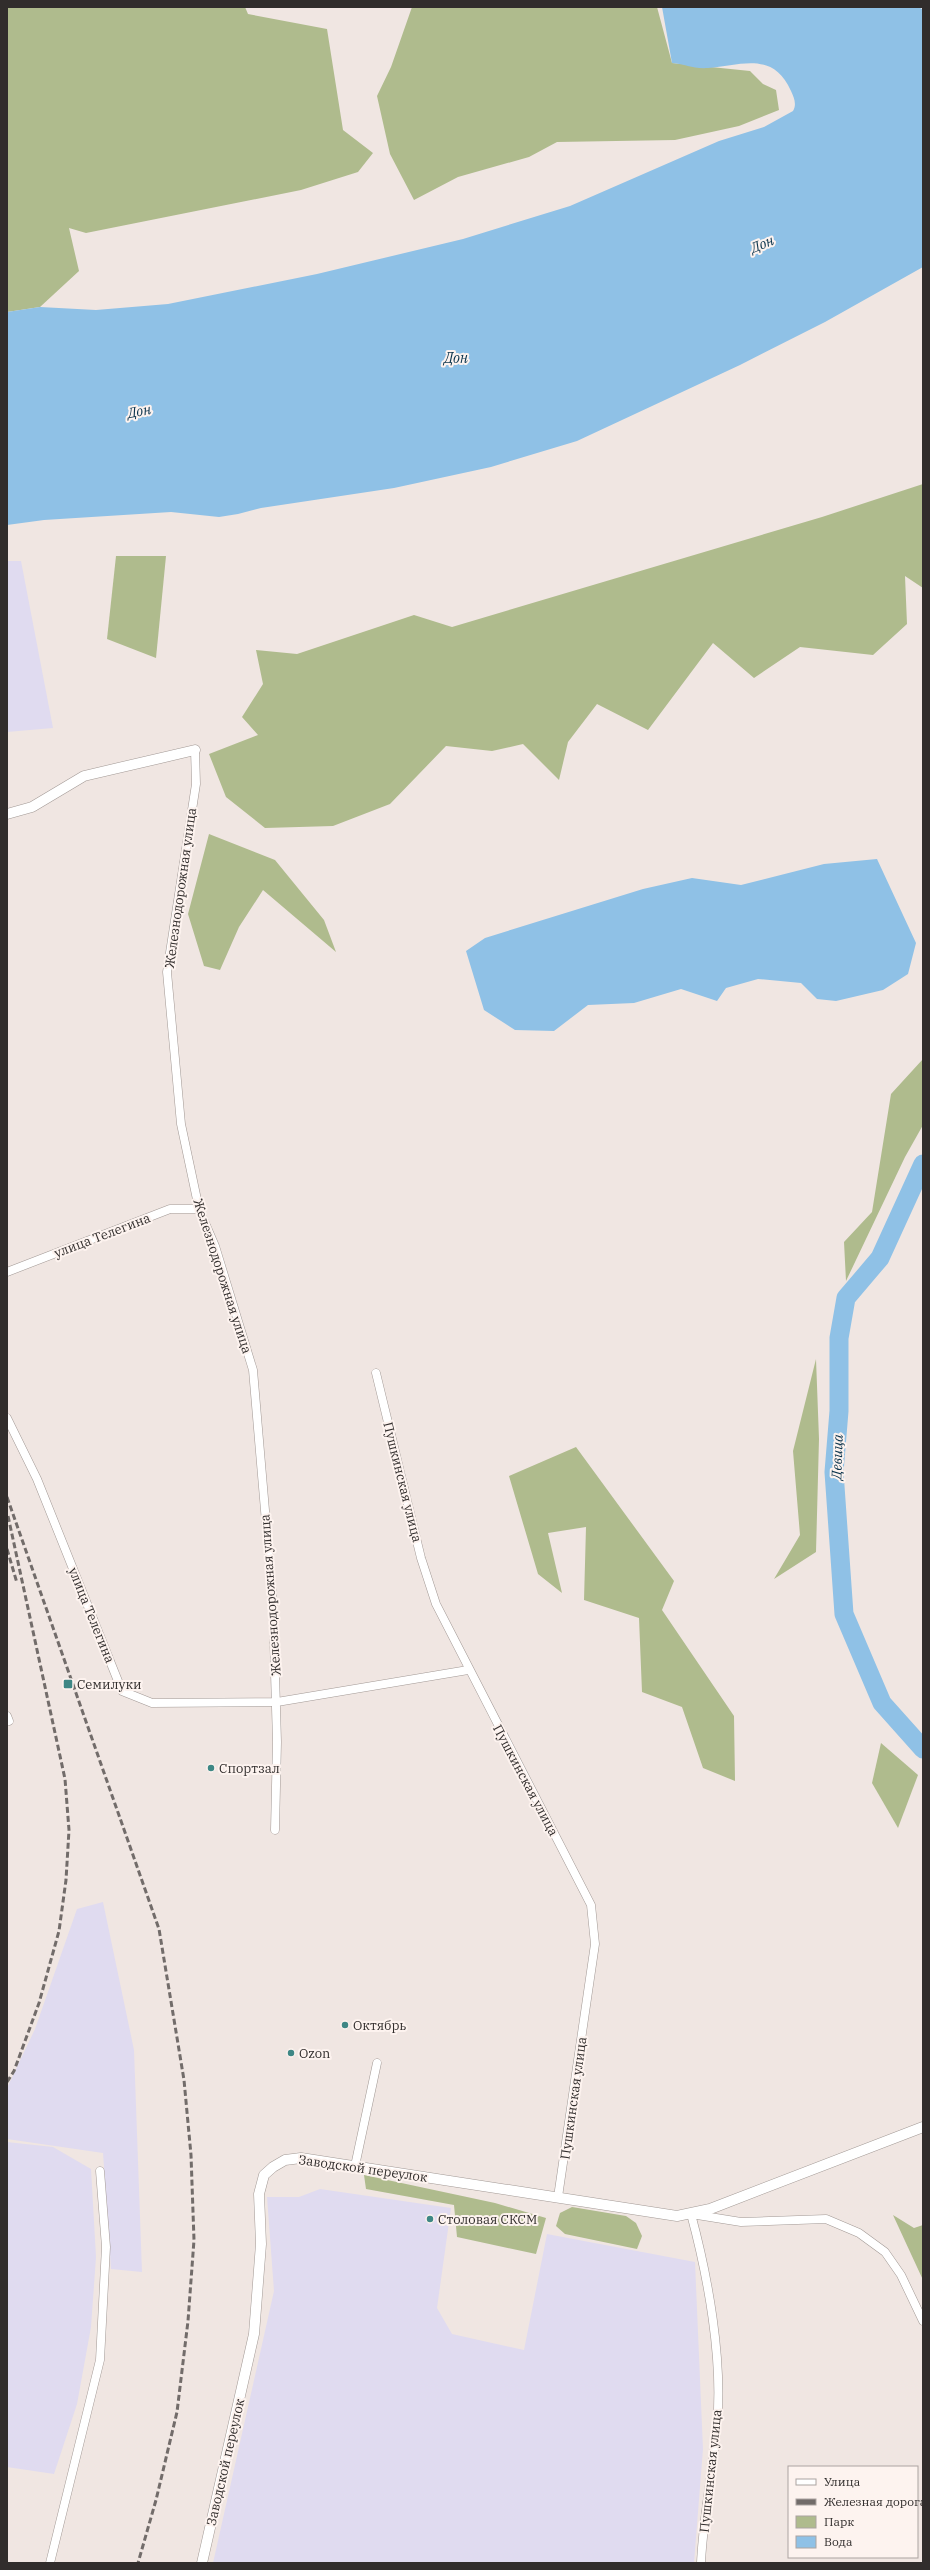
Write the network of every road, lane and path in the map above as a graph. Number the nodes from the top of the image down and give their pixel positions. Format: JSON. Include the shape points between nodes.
{"nodes":[{"id":1,"x":195,"y":750,"type":"joint"},
{"id":2,"x":7,"y":814,"type":"edge"},
{"id":3,"x":199,"y":1209,"type":"junction"},
{"id":4,"x":7,"y":1272,"type":"edge"},
{"id":5,"x":376,"y":1373,"type":"dead end"},
{"id":6,"x":7,"y":1418,"type":"edge"},
{"id":7,"x":468,"y":1670,"type":"junction"},
{"id":8,"x":277,"y":1702,"type":"junction"},
{"id":9,"x":275,"y":1830,"type":"dead end"},
{"id":10,"x":377,"y":2063,"type":"dead end"},
{"id":11,"x":923,"y":2127,"type":"edge"},
{"id":12,"x":355,"y":2166,"type":"junction"},
{"id":13,"x":100,"y":2172,"type":"dead end"},
{"id":14,"x":558,"y":2198,"type":"junction"},
{"id":15,"x":691,"y":2214,"type":"junction"},
{"id":16,"x":923,"y":2321,"type":"edge"},
{"id":17,"x":50,"y":2563,"type":"edge"},
{"id":18,"x":202,"y":2563,"type":"edge"},
{"id":19,"x":701,"y":2563,"type":"edge"}],
"edges":[{"from":1,"to":2,"type":"street","via":[[84,776],[32,807]]},
{"from":1,"to":3,"type":"street","name":"Железнодорожная улица","via":[[196,784],[167,972],[181,1124]]},
{"from":3,"to":4,"type":"street","name":"улица Телегина","via":[[170,1209]]},
{"from":3,"to":8,"type":"street","name":"Железнодорожная улица","via":[[215,1246],[253,1370],[273,1604]]},
{"from":5,"to":7,"type":"street","name":"Пушкинская улица","via":[[423,1565],[436,1604]]},
{"from":6,"to":8,"type":"street","name":"улица Телегина","via":[[37,1479],[122,1691],[152,1703]]},
{"from":7,"to":8,"type":"street","name":"улица Телегина"},
{"from":7,"to":14,"type":"street","name":"Пушкинская улица","via":[[591,1905],[595,1944]]},
{"from":8,"to":9,"type":"street","name":"Железнодорожная улица"},
{"from":10,"to":12,"type":"street"},
{"from":11,"to":15,"type":"street","name":"Заводской переулок","via":[[710,2210]]},
{"from":12,"to":14,"type":"street","name":"Заводской переулок"},
{"from":12,"to":18,"type":"street","name":"Заводской переулок","via":[[301,2158],[285,2160],[264,2175],[259,2194],[261,2244],[254,2334]]},
{"from":13,"to":17,"type":"street","via":[[106,2247],[100,2360]]},
{"from":14,"to":15,"type":"street","name":"Заводской переулок","via":[[639,2212],[677,2216]]},
{"from":15,"to":16,"type":"street","via":[[741,2222],[826,2219],[859,2233],[885,2252],[901,2275]]},
{"from":15,"to":19,"type":"street","name":"Пушкинская улица","via":[[703,2259],[710,2303],[718,2423]]}]}
